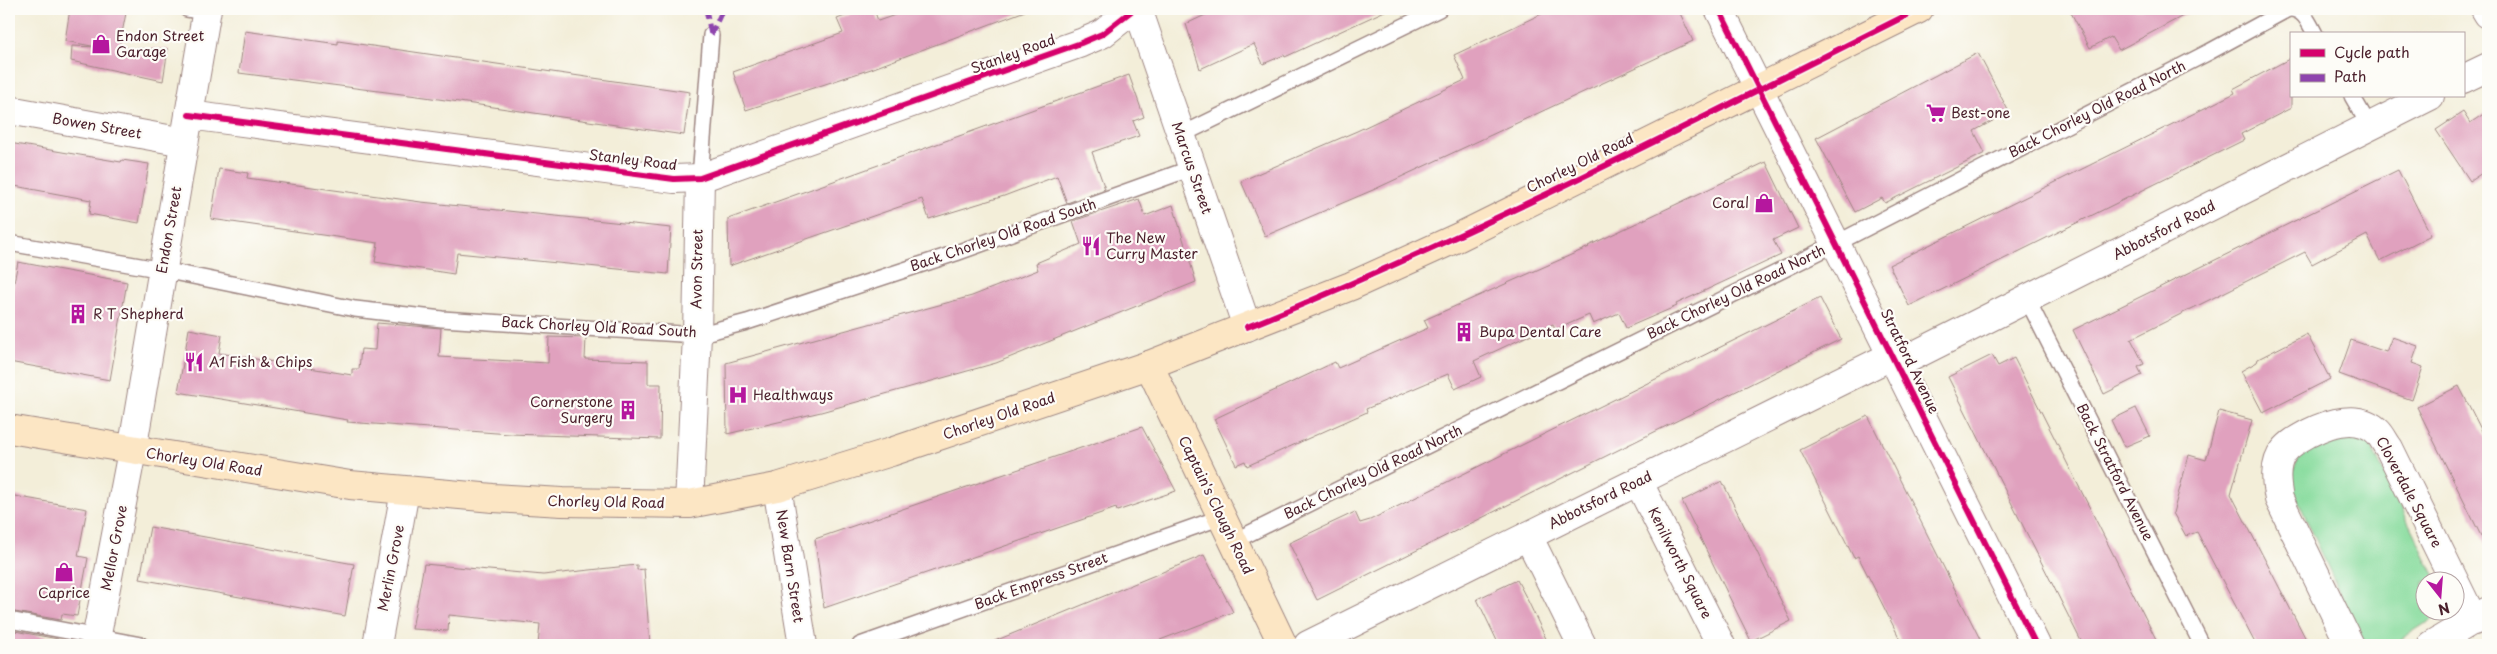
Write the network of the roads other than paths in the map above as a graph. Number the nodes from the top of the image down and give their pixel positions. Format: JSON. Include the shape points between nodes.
{"nodes":[{"id":1,"x":1134,"y":9,"type":"edge"},
{"id":2,"x":1138,"y":9,"type":"edge"},
{"id":3,"x":1440,"y":9,"type":"edge"},
{"id":4,"x":1719,"y":9,"type":"edge"},
{"id":5,"x":1919,"y":9,"type":"edge"},
{"id":6,"x":2289,"y":9,"type":"edge"},
{"id":7,"x":2485,"y":9,"type":"edge"},
{"id":8,"x":200,"y":10,"type":"edge"},
{"id":9,"x":2488,"y":14,"type":"edge"},
{"id":10,"x":2314,"y":32,"type":"edge"},
{"id":11,"x":711,"y":35,"type":"dead end"},
{"id":12,"x":2488,"y":67,"type":"edge"},
{"id":13,"x":2464,"y":79,"type":"edge"},
{"id":14,"x":1760,"y":88,"type":"junction"},
{"id":15,"x":2353,"y":98,"type":"edge"},
{"id":16,"x":2426,"y":98,"type":"edge"},
{"id":17,"x":9,"y":110,"type":"edge"},
{"id":18,"x":189,"y":115,"type":"junction"},
{"id":19,"x":2370,"y":126,"type":"junction"},
{"id":20,"x":1181,"y":135,"type":"junction"},
{"id":21,"x":184,"y":142,"type":"junction"},
{"id":22,"x":1192,"y":168,"type":"junction"},
{"id":23,"x":700,"y":178,"type":"junction"},
{"id":24,"x":9,"y":243,"type":"edge"},
{"id":25,"x":1837,"y":243,"type":"junction"},
{"id":26,"x":163,"y":270,"type":"junction"},
{"id":27,"x":2028,"y":299,"type":"junction"},
{"id":28,"x":1247,"y":328,"type":"junction"},
{"id":29,"x":697,"y":334,"type":"junction"},
{"id":30,"x":1895,"y":360,"type":"junction"},
{"id":31,"x":1149,"y":365,"type":"junction"},
{"id":32,"x":9,"y":429,"type":"edge"},
{"id":33,"x":132,"y":451,"type":"junction"},
{"id":34,"x":1638,"y":481,"type":"junction"},
{"id":35,"x":777,"y":487,"type":"junction"},
{"id":36,"x":406,"y":490,"type":"junction"},
{"id":37,"x":689,"y":504,"type":"junction"},
{"id":38,"x":1222,"y":517,"type":"junction"},
{"id":39,"x":1528,"y":536,"type":"junction"},
{"id":40,"x":1234,"y":541,"type":"junction"},
{"id":41,"x":2481,"y":616,"type":"edge"},
{"id":42,"x":9,"y":620,"type":"edge"},
{"id":43,"x":96,"y":641,"type":"edge"},
{"id":44,"x":141,"y":645,"type":"edge"},
{"id":45,"x":377,"y":645,"type":"edge"},
{"id":46,"x":802,"y":645,"type":"edge"},
{"id":47,"x":860,"y":645,"type":"edge"},
{"id":48,"x":1283,"y":645,"type":"edge"},
{"id":49,"x":1308,"y":645,"type":"edge"},
{"id":50,"x":1582,"y":645,"type":"edge"},
{"id":51,"x":1721,"y":645,"type":"edge"},
{"id":52,"x":2036,"y":645,"type":"edge"},
{"id":53,"x":2202,"y":645,"type":"edge"},
{"id":54,"x":2350,"y":645,"type":"edge"},
{"id":55,"x":2432,"y":645,"type":"edge"}],
"edges":[{"from":1,"to":23,"type":"street","name":"Stanley Road","via":[[1102,34],[1081,43]]},
{"from":2,"to":20,"type":"street","name":"Marcus Street"},
{"from":3,"to":20,"type":"lane"},
{"from":4,"to":14,"type":"street","name":"Stratford Avenue"},
{"from":5,"to":14,"type":"main road","name":"Chorley Old Road"},
{"from":6,"to":10,"type":"lane","name":"Back Chorley Old Road North","via":[[2303,13]]},
{"from":6,"to":25,"type":"lane","name":"Back Chorley Old Road North"},
{"from":7,"to":9,"type":"street"},
{"from":8,"to":18,"type":"street","name":"Endon Street"},
{"from":11,"to":23,"type":"lane","name":"Avon Street"},
{"from":12,"to":13,"type":"street"},
{"from":14,"to":25,"type":"street","name":"Stratford Avenue"},
{"from":14,"to":28,"type":"main road","name":"Chorley Old Road","via":[[1459,237]]},
{"from":15,"to":19,"type":"lane"},
{"from":16,"to":19,"type":"street","name":"Abbotsford Road"},
{"from":17,"to":21,"type":"street","name":"Bowen Street"},
{"from":18,"to":21,"type":"street","name":"Endon Street"},
{"from":18,"to":23,"type":"street","name":"Stanley Road","via":[[674,179]]},
{"from":19,"to":27,"type":"street","name":"Abbotsford Road"},
{"from":20,"to":22,"type":"street","name":"Marcus Street"},
{"from":21,"to":26,"type":"street","name":"Endon Street"},
{"from":22,"to":28,"type":"street","name":"Marcus Street"},
{"from":22,"to":29,"type":"lane","name":"Back Chorley Old Road South","via":[[956,253],[747,322]]},
{"from":23,"to":29,"type":"street","name":"Avon Street"},
{"from":24,"to":26,"type":"lane","name":"Back Chorley Old Road South"},
{"from":25,"to":30,"type":"street","name":"Stratford Avenue"},
{"from":25,"to":40,"type":"lane","name":"Back Chorley Old Road North"},
{"from":26,"to":29,"type":"lane","name":"Back Chorley Old Road South","via":[[355,309],[442,319]]},
{"from":26,"to":33,"type":"street","name":"Endon Street"},
{"from":27,"to":30,"type":"street","name":"Abbotsford Road"},
{"from":27,"to":53,"type":"lane","name":"Back Stratford Avenue"},
{"from":28,"to":31,"type":"main road","name":"Chorley Old Road"},
{"from":29,"to":37,"type":"street","name":"Avon Street"},
{"from":30,"to":34,"type":"street","name":"Abbotsford Road"},
{"from":30,"to":52,"type":"street","name":"Stratford Avenue"},
{"from":31,"to":35,"type":"main road","name":"Chorley Old Road"},
{"from":31,"to":38,"type":"main road","name":"Captain's Clough Road"},
{"from":32,"to":33,"type":"main road","name":"Chorley Old Road"},
{"from":33,"to":36,"type":"main road","name":"Chorley Old Road","via":[[340,484]]},
{"from":33,"to":43,"type":"street","name":"Mellor Grove"},
{"from":34,"to":39,"type":"street","name":"Abbotsford Road"},
{"from":34,"to":51,"type":"street","name":"Kenilworth Square"},
{"from":35,"to":37,"type":"main road","name":"Chorley Old Road"},
{"from":35,"to":46,"type":"street","name":"New Barn Street"},
{"from":36,"to":37,"type":"main road","name":"Chorley Old Road","via":[[562,502]]},
{"from":36,"to":45,"type":"street","name":"Merlin Grove"},
{"from":38,"to":40,"type":"main road","name":"Captain's Clough Road"},
{"from":38,"to":47,"type":"lane","name":"Back Empress Street"},
{"from":39,"to":49,"type":"street","name":"Abbotsford Road"},
{"from":39,"to":50,"type":"street"},
{"from":40,"to":48,"type":"main road","name":"Captain's Clough Road"},
{"from":41,"to":54,"type":"street","name":"Cloverdale Square","via":[[2377,431],[2359,422],[2339,421],[2318,428],[2283,451],[2275,483],[2279,499]]},
{"from":41,"to":55,"type":"street"},
{"from":42,"to":43,"type":"lane"},
{"from":43,"to":44,"type":"lane"}]}
